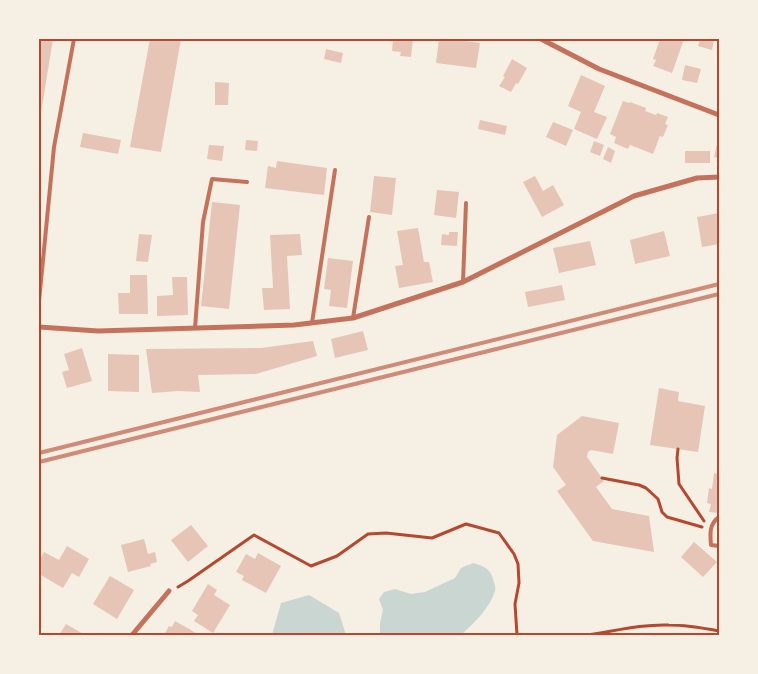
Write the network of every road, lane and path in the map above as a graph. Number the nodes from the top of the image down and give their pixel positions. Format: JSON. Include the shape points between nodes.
{"nodes":[{"id":1,"x":74,"y":39,"type":"edge"},
{"id":2,"x":541,"y":39,"type":"edge"},
{"id":3,"x":719,"y":116,"type":"edge"},
{"id":4,"x":335,"y":170,"type":"dead end"},
{"id":5,"x":719,"y":177,"type":"edge"},
{"id":6,"x":247,"y":182,"type":"dead end"},
{"id":7,"x":466,"y":203,"type":"dead end"},
{"id":8,"x":369,"y":217,"type":"dead end"},
{"id":9,"x":463,"y":282,"type":"junction"},
{"id":10,"x":39,"y":301,"type":"edge"},
{"id":11,"x":353,"y":318,"type":"junction"},
{"id":12,"x":312,"y":323,"type":"junction"},
{"id":13,"x":39,"y":327,"type":"edge"},
{"id":14,"x":195,"y":328,"type":"junction"},
{"id":15,"x":678,"y":449,"type":"dead end"},
{"id":16,"x":602,"y":478,"type":"dead end"},
{"id":17,"x":719,"y":517,"type":"edge"},
{"id":18,"x":710,"y":530,"type":"junction"},
{"id":19,"x":719,"y":546,"type":"edge"},
{"id":20,"x":188,"y":581,"type":"dead end"},
{"id":21,"x":169,"y":591,"type":"dead end"},
{"id":22,"x":719,"y":631,"type":"edge"},
{"id":23,"x":132,"y":635,"type":"edge"},
{"id":24,"x":517,"y":635,"type":"edge"},
{"id":25,"x":588,"y":635,"type":"edge"}],
"edges":[{"from":1,"to":10,"type":"lane","via":[[54,147]]},
{"from":2,"to":3,"type":"street","via":[[599,69]]},
{"from":4,"to":12,"type":"lane"},
{"from":5,"to":9,"type":"street","via":[[697,178],[634,196]]},
{"from":6,"to":14,"type":"lane","via":[[212,179],[204,222]]},
{"from":7,"to":9,"type":"lane"},
{"from":8,"to":11,"type":"lane"},
{"from":9,"to":11,"type":"street"},
{"from":11,"to":12,"type":"street"},
{"from":12,"to":14,"type":"street"},
{"from":13,"to":14,"type":"street","via":[[98,331]]},
{"from":15,"to":18,"type":"path","via":[[679,484]]},
{"from":16,"to":18,"type":"path","via":[[646,488],[658,499],[667,517]]},
{"from":17,"to":18,"type":"lane"},
{"from":18,"to":19,"type":"lane","via":[[711,544]]},
{"from":20,"to":24,"type":"path","via":[[254,535],[311,566],[337,556],[368,534],[432,538],[466,524],[499,533],[514,554],[519,583],[515,604]]},
{"from":21,"to":23,"type":"street"},
{"from":22,"to":25,"type":"path","via":[[668,624]]}]}
